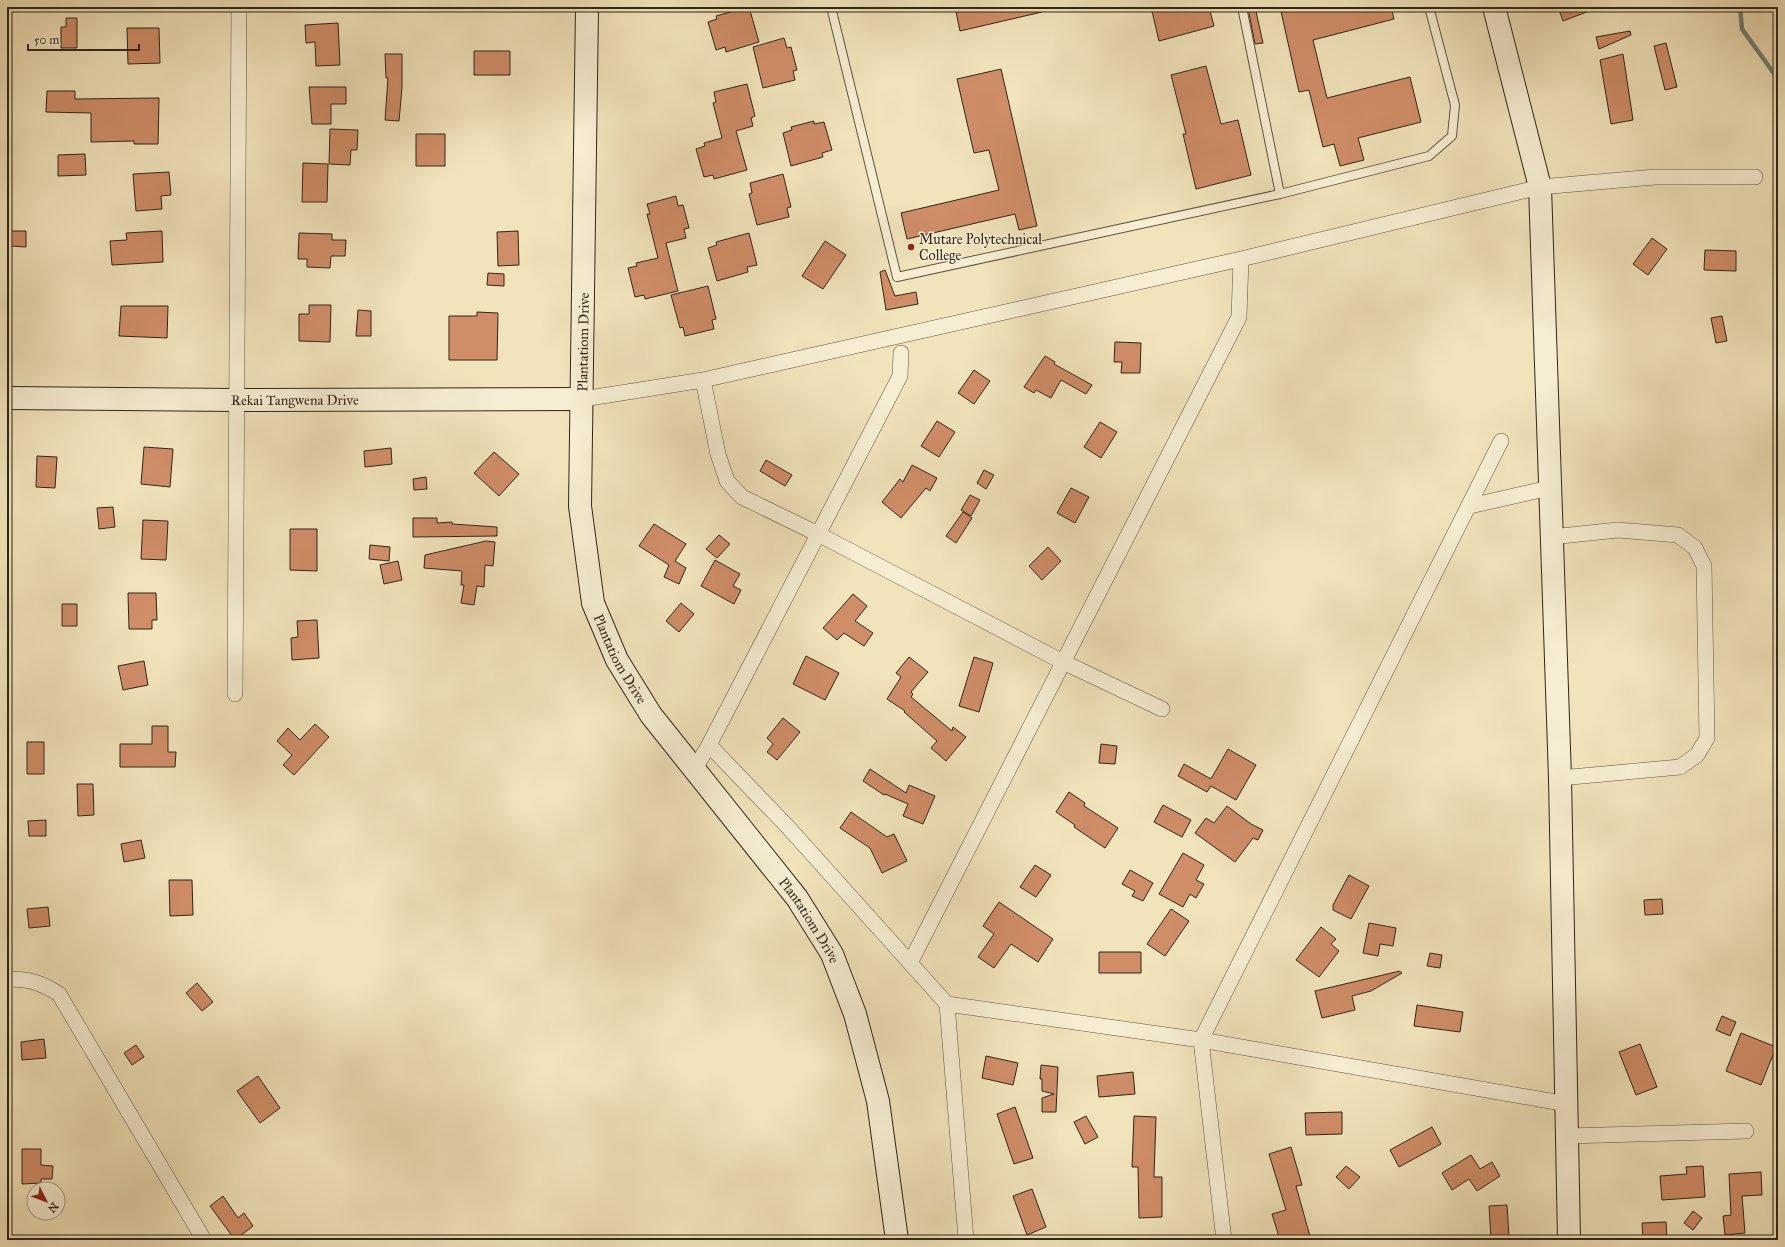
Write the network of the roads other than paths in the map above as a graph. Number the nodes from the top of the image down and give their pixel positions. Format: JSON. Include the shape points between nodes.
{"nodes":[{"id":1,"x":239,"y":7,"type":"edge"},
{"id":2,"x":587,"y":7,"type":"edge"},
{"id":3,"x":831,"y":7,"type":"edge"},
{"id":4,"x":1242,"y":7,"type":"edge"},
{"id":5,"x":1430,"y":7,"type":"edge"},
{"id":6,"x":1494,"y":7,"type":"edge"},
{"id":7,"x":1755,"y":177,"type":"dead end"},
{"id":8,"x":1540,"y":187,"type":"junction"},
{"id":9,"x":1280,"y":194,"type":"junction"},
{"id":10,"x":1241,"y":259,"type":"junction"},
{"id":11,"x":901,"y":353,"type":"dead end"},
{"id":12,"x":703,"y":380,"type":"junction"},
{"id":13,"x":7,"y":398,"type":"edge"},
{"id":14,"x":583,"y":399,"type":"junction"},
{"id":15,"x":237,"y":400,"type":"junction"},
{"id":16,"x":1501,"y":441,"type":"dead end"},
{"id":17,"x":1550,"y":488,"type":"junction"},
{"id":18,"x":1470,"y":506,"type":"junction"},
{"id":19,"x":818,"y":534,"type":"junction"},
{"id":20,"x":1551,"y":538,"type":"junction"},
{"id":21,"x":1063,"y":662,"type":"junction"},
{"id":22,"x":235,"y":694,"type":"dead end"},
{"id":23,"x":1162,"y":709,"type":"dead end"},
{"id":24,"x":709,"y":745,"type":"junction"},
{"id":25,"x":694,"y":770,"type":"junction"},
{"id":26,"x":1560,"y":778,"type":"junction"},
{"id":27,"x":910,"y":963,"type":"junction"},
{"id":28,"x":7,"y":979,"type":"edge"},
{"id":29,"x":947,"y":1004,"type":"junction"},
{"id":30,"x":1200,"y":1040,"type":"junction"},
{"id":31,"x":1567,"y":1104,"type":"junction"},
{"id":32,"x":1746,"y":1131,"type":"dead end"},
{"id":33,"x":1567,"y":1136,"type":"junction"},
{"id":34,"x":204,"y":1240,"type":"edge"},
{"id":35,"x":896,"y":1240,"type":"edge"},
{"id":36,"x":966,"y":1240,"type":"edge"},
{"id":37,"x":1224,"y":1240,"type":"edge"},
{"id":38,"x":1569,"y":1240,"type":"edge"}],
"edges":[{"from":1,"to":15,"type":"street"},
{"from":2,"to":14,"type":"street","name":"Plantatiom Drive"},
{"from":3,"to":9,"type":"lane","via":[[897,277]]},
{"from":4,"to":9,"type":"lane"},
{"from":5,"to":9,"type":"lane","via":[[1455,105],[1452,136],[1430,156]]},
{"from":6,"to":8,"type":"street"},
{"from":7,"to":8,"type":"street","via":[[1655,177]]},
{"from":8,"to":10,"type":"street"},
{"from":8,"to":17,"type":"street"},
{"from":10,"to":12,"type":"street"},
{"from":10,"to":21,"type":"street","via":[[1239,317]]},
{"from":11,"to":19,"type":"street","via":[[900,376]]},
{"from":12,"to":14,"type":"street"},
{"from":12,"to":19,"type":"street","via":[[718,454],[727,481],[742,497]]},
{"from":13,"to":15,"type":"street","name":"Rekai Tangwena Drive"},
{"from":14,"to":15,"type":"street","name":"Rekai Tangwena Drive"},
{"from":14,"to":25,"type":"street","name":"Plantatiom Drive","via":[[580,506],[593,603],[617,660],[651,715]]},
{"from":15,"to":22,"type":"street"},
{"from":16,"to":18,"type":"street"},
{"from":17,"to":18,"type":"street"},
{"from":17,"to":20,"type":"street"},
{"from":18,"to":30,"type":"street"},
{"from":19,"to":21,"type":"street"},
{"from":19,"to":24,"type":"street"},
{"from":20,"to":26,"type":"street"},
{"from":20,"to":26,"type":"street","via":[[1618,530],[1678,535],[1695,548],[1704,566],[1707,738],[1697,755],[1680,767]]},
{"from":21,"to":23,"type":"street"},
{"from":21,"to":27,"type":"street"},
{"from":24,"to":25,"type":"street"},
{"from":24,"to":27,"type":"street","via":[[787,826]]},
{"from":25,"to":35,"type":"street","name":"Plantatiom Drive","via":[[798,898],[832,954],[855,1014],[878,1101]]},
{"from":26,"to":31,"type":"street"},
{"from":27,"to":29,"type":"street"},
{"from":28,"to":34,"type":"street","via":[[28,979],[44,984],[59,994]]},
{"from":29,"to":30,"type":"street"},
{"from":29,"to":36,"type":"street"},
{"from":30,"to":31,"type":"street"},
{"from":30,"to":37,"type":"street"},
{"from":31,"to":33,"type":"street"},
{"from":32,"to":33,"type":"street"},
{"from":33,"to":38,"type":"street"}]}
